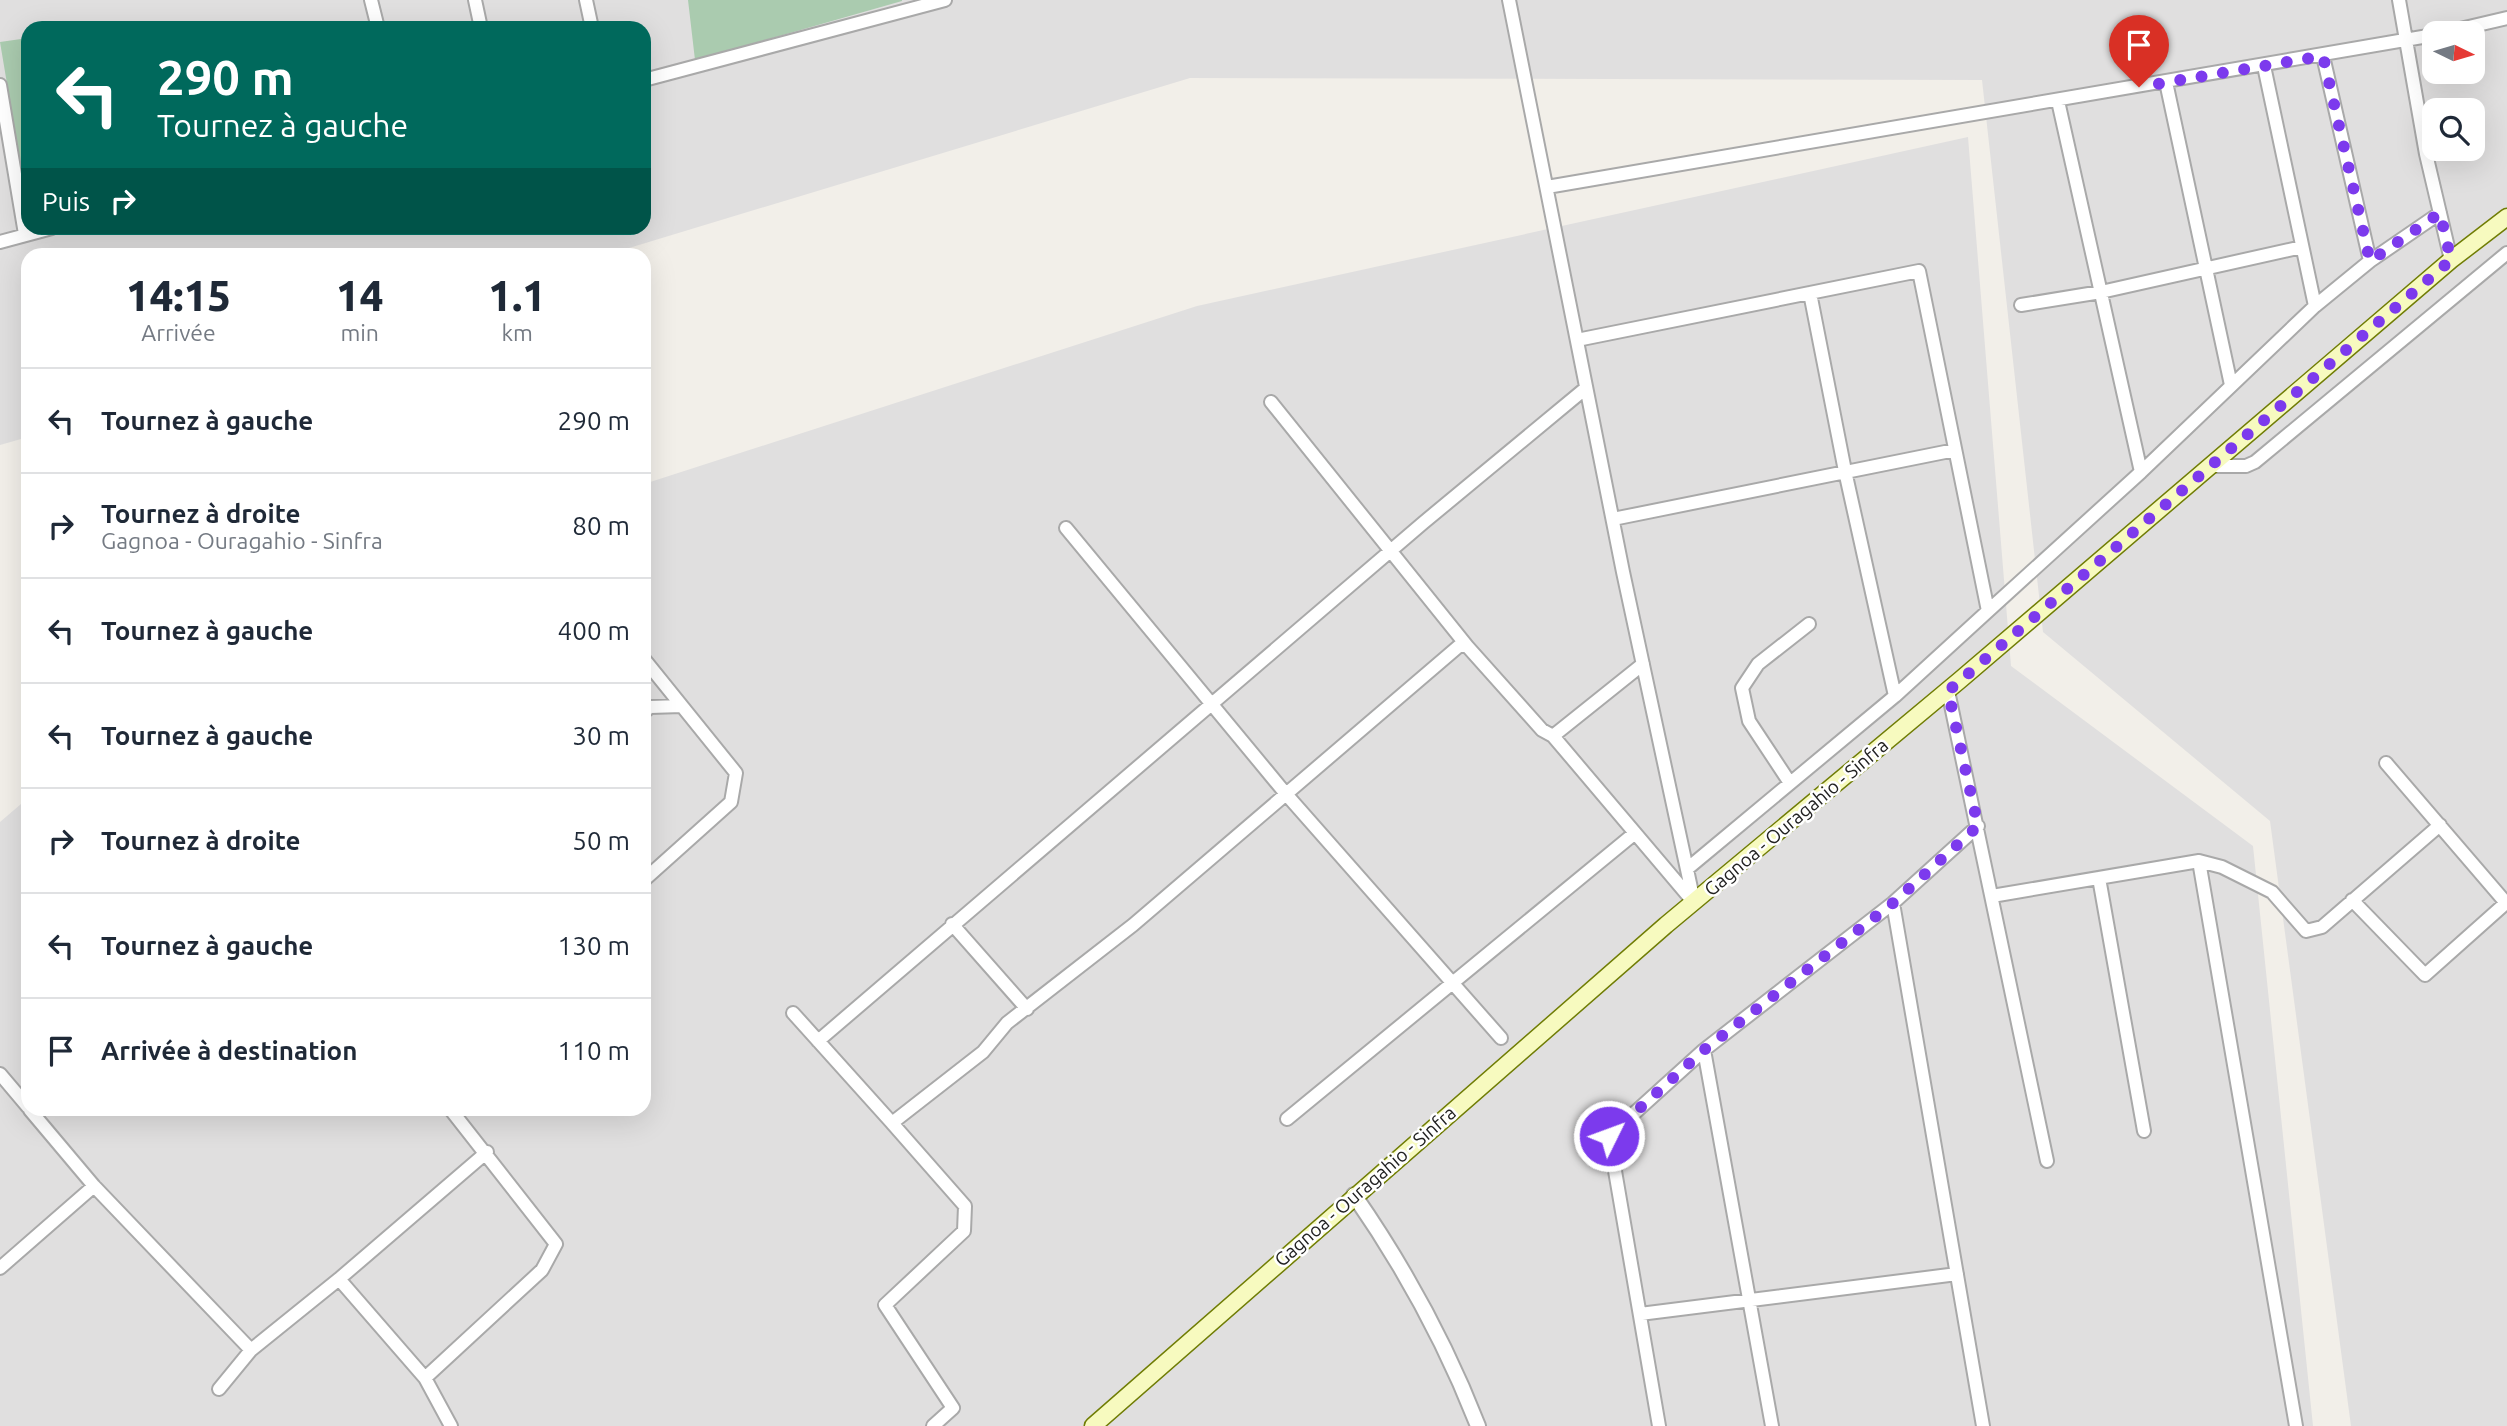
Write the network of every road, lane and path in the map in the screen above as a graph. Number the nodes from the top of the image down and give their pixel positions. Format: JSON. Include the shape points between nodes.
{"nodes":[{"id":1,"x":371,"y":0,"type":"edge"},
{"id":2,"x":475,"y":0,"type":"edge"},
{"id":3,"x":586,"y":0,"type":"edge"},
{"id":4,"x":945,"y":0,"type":"edge"},
{"id":5,"x":1509,"y":0,"type":"edge"},
{"id":6,"x":2399,"y":0,"type":"edge"},
{"id":7,"x":2507,"y":18,"type":"edge"},
{"id":8,"x":376,"y":21,"type":"edge"},
{"id":9,"x":480,"y":21,"type":"edge"},
{"id":10,"x":590,"y":21,"type":"edge"},
{"id":11,"x":2485,"y":23,"type":"edge"},
{"id":12,"x":2422,"y":38,"type":"edge"},
{"id":13,"x":2406,"y":42,"type":"junction"},
{"id":14,"x":2323,"y":56,"type":"junction"},
{"id":15,"x":2264,"y":66,"type":"junction"},
{"id":16,"x":651,"y":78,"type":"edge"},
{"id":17,"x":2166,"y":82,"type":"junction"},
{"id":18,"x":0,"y":85,"type":"edge"},
{"id":19,"x":2059,"y":101,"type":"junction"},
{"id":20,"x":1547,"y":187,"type":"junction"},
{"id":21,"x":2440,"y":213,"type":"junction"},
{"id":22,"x":21,"y":215,"type":"edge"},
{"id":23,"x":2507,"y":217,"type":"edge"},
{"id":24,"x":21,"y":235,"type":"edge"},
{"id":25,"x":0,"y":242,"type":"edge"},
{"id":26,"x":2302,"y":247,"type":"junction"},
{"id":27,"x":2507,"y":253,"type":"edge"},
{"id":28,"x":2451,"y":260,"type":"junction"},
{"id":29,"x":2370,"y":261,"type":"junction"},
{"id":30,"x":2206,"y":268,"type":"junction"},
{"id":31,"x":2101,"y":292,"type":"junction"},
{"id":32,"x":1810,"y":293,"type":"junction"},
{"id":33,"x":2021,"y":305,"type":"dead end"},
{"id":34,"x":2315,"y":306,"type":"junction"},
{"id":35,"x":1577,"y":340,"type":"junction"},
{"id":36,"x":2231,"y":385,"type":"junction"},
{"id":37,"x":1586,"y":387,"type":"junction"},
{"id":38,"x":1271,"y":402,"type":"dead end"},
{"id":39,"x":1955,"y":450,"type":"junction"},
{"id":40,"x":2210,"y":466,"type":"junction"},
{"id":41,"x":1845,"y":471,"type":"junction"},
{"id":42,"x":2141,"y":472,"type":"junction"},
{"id":43,"x":1613,"y":519,"type":"junction"},
{"id":44,"x":1066,"y":528,"type":"dead end"},
{"id":45,"x":1392,"y":550,"type":"junction"},
{"id":46,"x":1988,"y":611,"type":"junction"},
{"id":47,"x":1809,"y":624,"type":"dead end"},
{"id":48,"x":1467,"y":646,"type":"junction"},
{"id":49,"x":1643,"y":664,"type":"junction"},
{"id":50,"x":651,"y":668,"type":"edge"},
{"id":51,"x":1948,"y":691,"type":"junction"},
{"id":52,"x":1895,"y":696,"type":"junction"},
{"id":53,"x":1211,"y":704,"type":"junction"},
{"id":54,"x":682,"y":706,"type":"junction"},
{"id":55,"x":651,"y":707,"type":"edge"},
{"id":56,"x":1553,"y":736,"type":"junction"},
{"id":57,"x":2386,"y":763,"type":"dead end"},
{"id":58,"x":1790,"y":783,"type":"junction"},
{"id":59,"x":1286,"y":794,"type":"junction"},
{"id":60,"x":2440,"y":825,"type":"junction"},
{"id":61,"x":1978,"y":826,"type":"junction"},
{"id":62,"x":1635,"y":833,"type":"junction"},
{"id":63,"x":2199,"y":861,"type":"junction"},
{"id":64,"x":1687,"y":869,"type":"junction"},
{"id":65,"x":651,"y":874,"type":"edge"},
{"id":66,"x":2099,"y":878,"type":"junction"},
{"id":67,"x":1992,"y":896,"type":"junction"},
{"id":68,"x":2352,"y":900,"type":"junction"},
{"id":69,"x":1694,"y":902,"type":"junction"},
{"id":70,"x":1893,"y":903,"type":"junction"},
{"id":71,"x":2507,"y":903,"type":"edge"},
{"id":72,"x":952,"y":924,"type":"junction"},
{"id":73,"x":1453,"y":984,"type":"junction"},
{"id":74,"x":1027,"y":1009,"type":"junction"},
{"id":75,"x":793,"y":1013,"type":"dead end"},
{"id":76,"x":1501,"y":1038,"type":"dead end"},
{"id":77,"x":818,"y":1041,"type":"junction"},
{"id":78,"x":1704,"y":1050,"type":"junction"},
{"id":79,"x":0,"y":1074,"type":"edge"},
{"id":80,"x":21,"y":1099,"type":"edge"},
{"id":81,"x":35,"y":1116,"type":"edge"},
{"id":82,"x":456,"y":1116,"type":"edge"},
{"id":83,"x":1287,"y":1119,"type":"dead end"},
{"id":84,"x":892,"y":1123,"type":"junction"},
{"id":85,"x":2144,"y":1131,"type":"dead end"},
{"id":86,"x":487,"y":1152,"type":"junction"},
{"id":87,"x":2047,"y":1161,"type":"dead end"},
{"id":88,"x":94,"y":1186,"type":"junction"},
{"id":89,"x":1353,"y":1195,"type":"junction"},
{"id":90,"x":0,"y":1268,"type":"edge"},
{"id":91,"x":1957,"y":1274,"type":"junction"},
{"id":92,"x":339,"y":1279,"type":"junction"},
{"id":93,"x":1751,"y":1300,"type":"junction"},
{"id":94,"x":1640,"y":1314,"type":"junction"},
{"id":95,"x":251,"y":1350,"type":"junction"},
{"id":96,"x":425,"y":1378,"type":"junction"},
{"id":97,"x":219,"y":1389,"type":"dead end"},
{"id":98,"x":451,"y":1426,"type":"edge"},
{"id":99,"x":933,"y":1426,"type":"edge"},
{"id":100,"x":1093,"y":1426,"type":"edge"},
{"id":101,"x":1478,"y":1426,"type":"edge"},
{"id":102,"x":1657,"y":1426,"type":"edge"},
{"id":103,"x":1772,"y":1426,"type":"edge"},
{"id":104,"x":1983,"y":1426,"type":"edge"},
{"id":105,"x":2296,"y":1426,"type":"edge"}],
"edges":[{"from":1,"to":8,"type":"street"},
{"from":2,"to":9,"type":"street"},
{"from":3,"to":10,"type":"street"},
{"from":4,"to":16,"type":"street"},
{"from":5,"to":20,"type":"street"},
{"from":6,"to":13,"type":"street"},
{"from":7,"to":11,"type":"street"},
{"from":12,"to":13,"type":"street"},
{"from":13,"to":14,"type":"street"},
{"from":13,"to":21,"type":"street"},
{"from":14,"to":15,"type":"street"},
{"from":14,"to":29,"type":"street"},
{"from":15,"to":17,"type":"street"},
{"from":15,"to":26,"type":"street"},
{"from":17,"to":19,"type":"street"},
{"from":17,"to":30,"type":"street"},
{"from":18,"to":22,"type":"street"},
{"from":19,"to":20,"type":"street"},
{"from":19,"to":31,"type":"street"},
{"from":20,"to":35,"type":"street"},
{"from":21,"to":28,"type":"street"},
{"from":21,"to":29,"type":"street"},
{"from":23,"to":28,"type":"main road","name":"Gagnoa - Ouragahio - Sinfra"},
{"from":24,"to":25,"type":"street"},
{"from":26,"to":30,"type":"street"},
{"from":26,"to":34,"type":"street"},
{"from":27,"to":40,"type":"street","via":[[2255,462]]},
{"from":28,"to":40,"type":"main road","name":"Gagnoa - Ouragahio - Sinfra"},
{"from":29,"to":34,"type":"street"},
{"from":30,"to":31,"type":"street"},
{"from":30,"to":36,"type":"street"},
{"from":31,"to":33,"type":"street"},
{"from":31,"to":42,"type":"street"},
{"from":32,"to":35,"type":"street"},
{"from":32,"to":39,"type":"street","via":[[1919,271]]},
{"from":32,"to":41,"type":"street"},
{"from":34,"to":36,"type":"street"},
{"from":35,"to":37,"type":"street"},
{"from":36,"to":42,"type":"street"},
{"from":37,"to":43,"type":"street"},
{"from":37,"to":45,"type":"street"},
{"from":38,"to":45,"type":"street"},
{"from":39,"to":41,"type":"street"},
{"from":39,"to":46,"type":"street"},
{"from":40,"to":51,"type":"main road","name":"Gagnoa - Ouragahio - Sinfra"},
{"from":41,"to":43,"type":"street"},
{"from":41,"to":52,"type":"street"},
{"from":42,"to":46,"type":"street"},
{"from":43,"to":49,"type":"street"},
{"from":44,"to":53,"type":"street"},
{"from":45,"to":48,"type":"street"},
{"from":45,"to":53,"type":"street"},
{"from":46,"to":52,"type":"street"},
{"from":47,"to":58,"type":"street","via":[[1758,664],[1742,688],[1749,720]]},
{"from":48,"to":56,"type":"street","via":[[1542,730]]},
{"from":48,"to":59,"type":"street","via":[[1459,646]]},
{"from":49,"to":56,"type":"street"},
{"from":49,"to":64,"type":"street"},
{"from":50,"to":54,"type":"street"},
{"from":51,"to":61,"type":"street"},
{"from":51,"to":69,"type":"main road","name":"Gagnoa - Ouragahio - Sinfra"},
{"from":52,"to":58,"type":"street"},
{"from":53,"to":59,"type":"street"},
{"from":53,"to":72,"type":"street"},
{"from":54,"to":55,"type":"street"},
{"from":54,"to":65,"type":"street","via":[[736,774],[731,803]]},
{"from":56,"to":62,"type":"street"},
{"from":57,"to":60,"type":"street"},
{"from":58,"to":64,"type":"street"},
{"from":59,"to":73,"type":"street"},
{"from":59,"to":74,"type":"street"},
{"from":60,"to":68,"type":"street"},
{"from":60,"to":71,"type":"street"},
{"from":61,"to":67,"type":"street"},
{"from":61,"to":70,"type":"street"},
{"from":62,"to":69,"type":"street"},
{"from":62,"to":73,"type":"street"},
{"from":63,"to":66,"type":"street"},
{"from":63,"to":68,"type":"street","via":[[2273,892],[2306,931],[2322,927]]},
{"from":63,"to":105,"type":"street"},
{"from":64,"to":69,"type":"street"},
{"from":66,"to":67,"type":"street"},
{"from":66,"to":85,"type":"street"},
{"from":67,"to":87,"type":"street"},
{"from":68,"to":71,"type":"street","via":[[2426,975]]},
{"from":69,"to":89,"type":"main road","name":"Gagnoa - Ouragahio - Sinfra"},
{"from":70,"to":78,"type":"street"},
{"from":70,"to":91,"type":"street"},
{"from":72,"to":74,"type":"street"},
{"from":72,"to":77,"type":"street"},
{"from":73,"to":76,"type":"street"},
{"from":73,"to":83,"type":"street"},
{"from":74,"to":84,"type":"street","via":[[1007,1023],[984,1052]]},
{"from":75,"to":77,"type":"street"},
{"from":77,"to":84,"type":"street"},
{"from":78,"to":93,"type":"street"},
{"from":78,"to":94,"type":"street","via":[[1609,1136]]},
{"from":79,"to":80,"type":"street"},
{"from":81,"to":88,"type":"street"},
{"from":82,"to":86,"type":"street"},
{"from":84,"to":99,"type":"street","via":[[967,1212],[964,1231],[885,1305],[953,1408]]},
{"from":86,"to":92,"type":"street"},
{"from":86,"to":96,"type":"street","via":[[555,1244],[542,1270]]},
{"from":88,"to":90,"type":"street"},
{"from":88,"to":95,"type":"street"},
{"from":89,"to":100,"type":"main road","name":"Gagnoa - Ouragahio - Sinfra"},
{"from":89,"to":101,"type":"street","via":[[1417,1295]]},
{"from":91,"to":93,"type":"street"},
{"from":91,"to":104,"type":"street"},
{"from":92,"to":95,"type":"street"},
{"from":92,"to":96,"type":"street"},
{"from":93,"to":94,"type":"street"},
{"from":93,"to":103,"type":"street"},
{"from":94,"to":102,"type":"street"},
{"from":95,"to":97,"type":"street"},
{"from":96,"to":98,"type":"street"}]}
